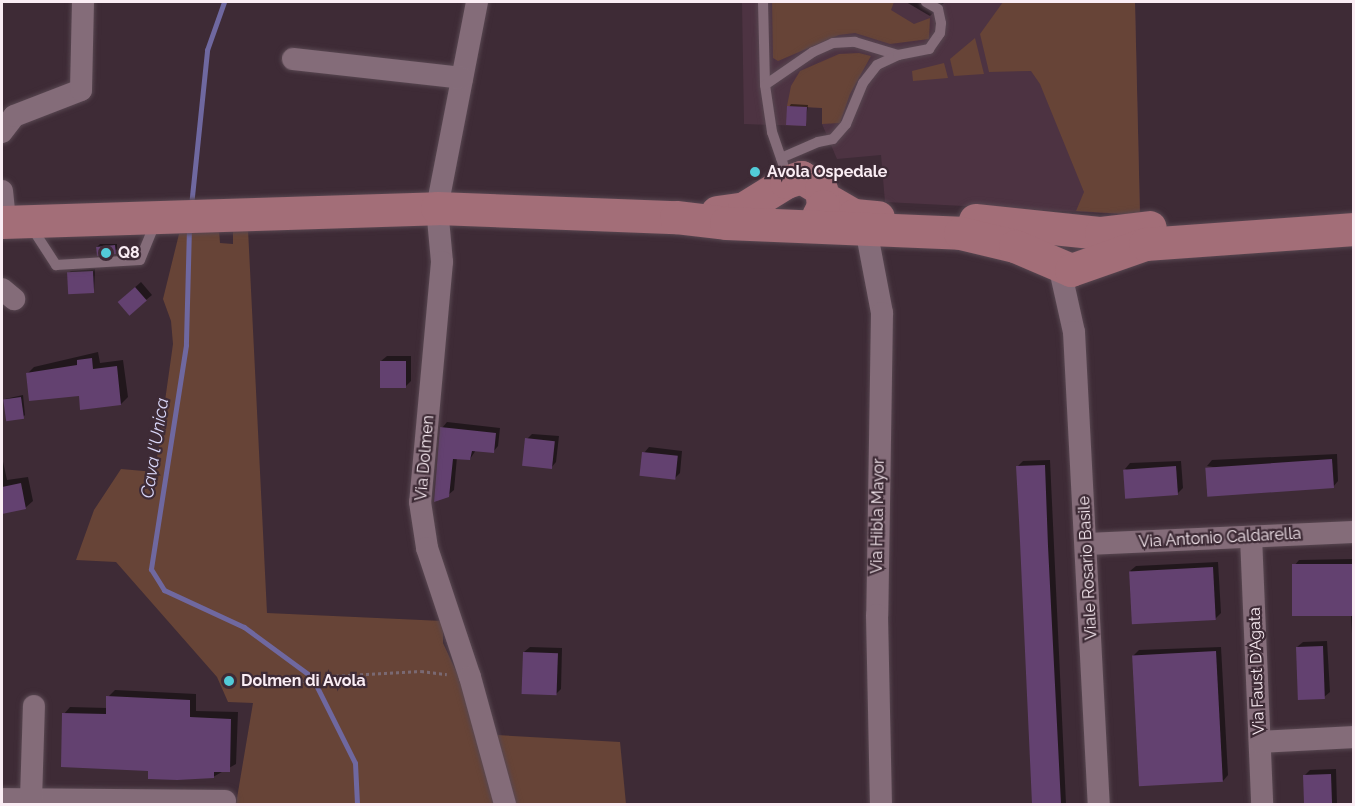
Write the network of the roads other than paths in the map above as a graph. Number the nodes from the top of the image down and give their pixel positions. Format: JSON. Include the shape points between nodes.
{"nodes":[{"id":1,"x":83,"y":2,"type":"edge"},
{"id":2,"x":477,"y":2,"type":"edge"},
{"id":3,"x":763,"y":2,"type":"edge"},
{"id":4,"x":926,"y":2,"type":"edge"},
{"id":5,"x":898,"y":55,"type":"junction"},
{"id":6,"x":293,"y":59,"type":"dead end"},
{"id":7,"x":462,"y":78,"type":"junction"},
{"id":8,"x":765,"y":85,"type":"junction"},
{"id":9,"x":2,"y":132,"type":"edge"},
{"id":10,"x":782,"y":176,"type":"junction"},
{"id":11,"x":437,"y":208,"type":"junction"},
{"id":12,"x":9,"y":214,"type":"edge"},
{"id":13,"x":167,"y":214,"type":"junction"},
{"id":14,"x":807,"y":215,"type":"junction"},
{"id":15,"x":676,"y":217,"type":"junction"},
{"id":16,"x":866,"y":229,"type":"junction"},
{"id":17,"x":1074,"y":229,"type":"junction"},
{"id":18,"x":1353,"y":229,"type":"edge"},
{"id":19,"x":1229,"y":236,"type":"junction"},
{"id":20,"x":1071,"y":264,"type":"junction"},
{"id":21,"x":1353,"y":532,"type":"edge"},
{"id":22,"x":1251,"y":537,"type":"junction"},
{"id":23,"x":1088,"y":544,"type":"junction"},
{"id":24,"x":34,"y":706,"type":"dead end"},
{"id":25,"x":1353,"y":736,"type":"edge"},
{"id":26,"x":1260,"y":742,"type":"junction"},
{"id":27,"x":2,"y":799,"type":"edge"},
{"id":28,"x":31,"y":799,"type":"junction"},
{"id":29,"x":225,"y":801,"type":"dead end"},
{"id":30,"x":109,"y":802,"type":"edge"},
{"id":31,"x":505,"y":804,"type":"edge"},
{"id":32,"x":881,"y":804,"type":"edge"},
{"id":33,"x":1099,"y":804,"type":"edge"},
{"id":34,"x":1262,"y":804,"type":"edge"}],
"edges":[{"from":1,"to":9,"type":"street","via":[[81,90],[14,116]]},
{"from":2,"to":7,"type":"street","name":"Via Dolmen"},
{"from":3,"to":8,"type":"lane"},
{"from":4,"to":5,"type":"lane","via":[[938,9],[941,22],[936,41],[929,49]]},
{"from":5,"to":8,"type":"lane","via":[[855,42],[833,43]]},
{"from":5,"to":10,"type":"lane","via":[[878,65],[863,84],[846,124],[833,140],[818,142]]},
{"from":6,"to":7,"type":"street"},
{"from":7,"to":11,"type":"street","name":"Via Dolmen"},
{"from":8,"to":10,"type":"lane"},
{"from":10,"to":14,"type":"main road","via":[[777,208]]},
{"from":10,"to":15,"type":"main road","via":[[744,208]]},
{"from":11,"to":13,"type":"main road"},
{"from":11,"to":15,"type":"main road"},
{"from":11,"to":31,"type":"street","name":"Via Dolmen","via":[[442,262],[420,502],[427,548],[470,676]]},
{"from":12,"to":13,"type":"main road"},
{"from":12,"to":13,"type":"lane","via":[[57,265],[140,260]]},
{"from":14,"to":15,"type":"main road","via":[[726,223]]},
{"from":14,"to":16,"type":"main road"},
{"from":14,"to":17,"type":"main road","via":[[999,221]]},
{"from":16,"to":20,"type":"main road","via":[[960,233]]},
{"from":16,"to":32,"type":"street","name":"Via Hibla Mayor","via":[[882,313],[877,615]]},
{"from":17,"to":19,"type":"main road","via":[[1101,233],[1143,226]]},
{"from":17,"to":20,"type":"main road","via":[[1090,242]]},
{"from":18,"to":19,"type":"main road"},
{"from":19,"to":20,"type":"main road","via":[[1144,244]]},
{"from":20,"to":23,"type":"street","name":"Viale Rosario Basile"},
{"from":21,"to":22,"type":"street","name":"Via Antonio Caldarella"},
{"from":22,"to":23,"type":"street","name":"Via Antonio Caldarella"},
{"from":22,"to":26,"type":"street","name":"Via Faust D'Agata"},
{"from":23,"to":33,"type":"street","name":"Viale Rosario Basile"},
{"from":24,"to":28,"type":"street"},
{"from":25,"to":26,"type":"street"},
{"from":26,"to":34,"type":"street","name":"Via Faust D'Agata"},
{"from":27,"to":28,"type":"street"},
{"from":28,"to":30,"type":"street"},
{"from":29,"to":30,"type":"street"}]}
